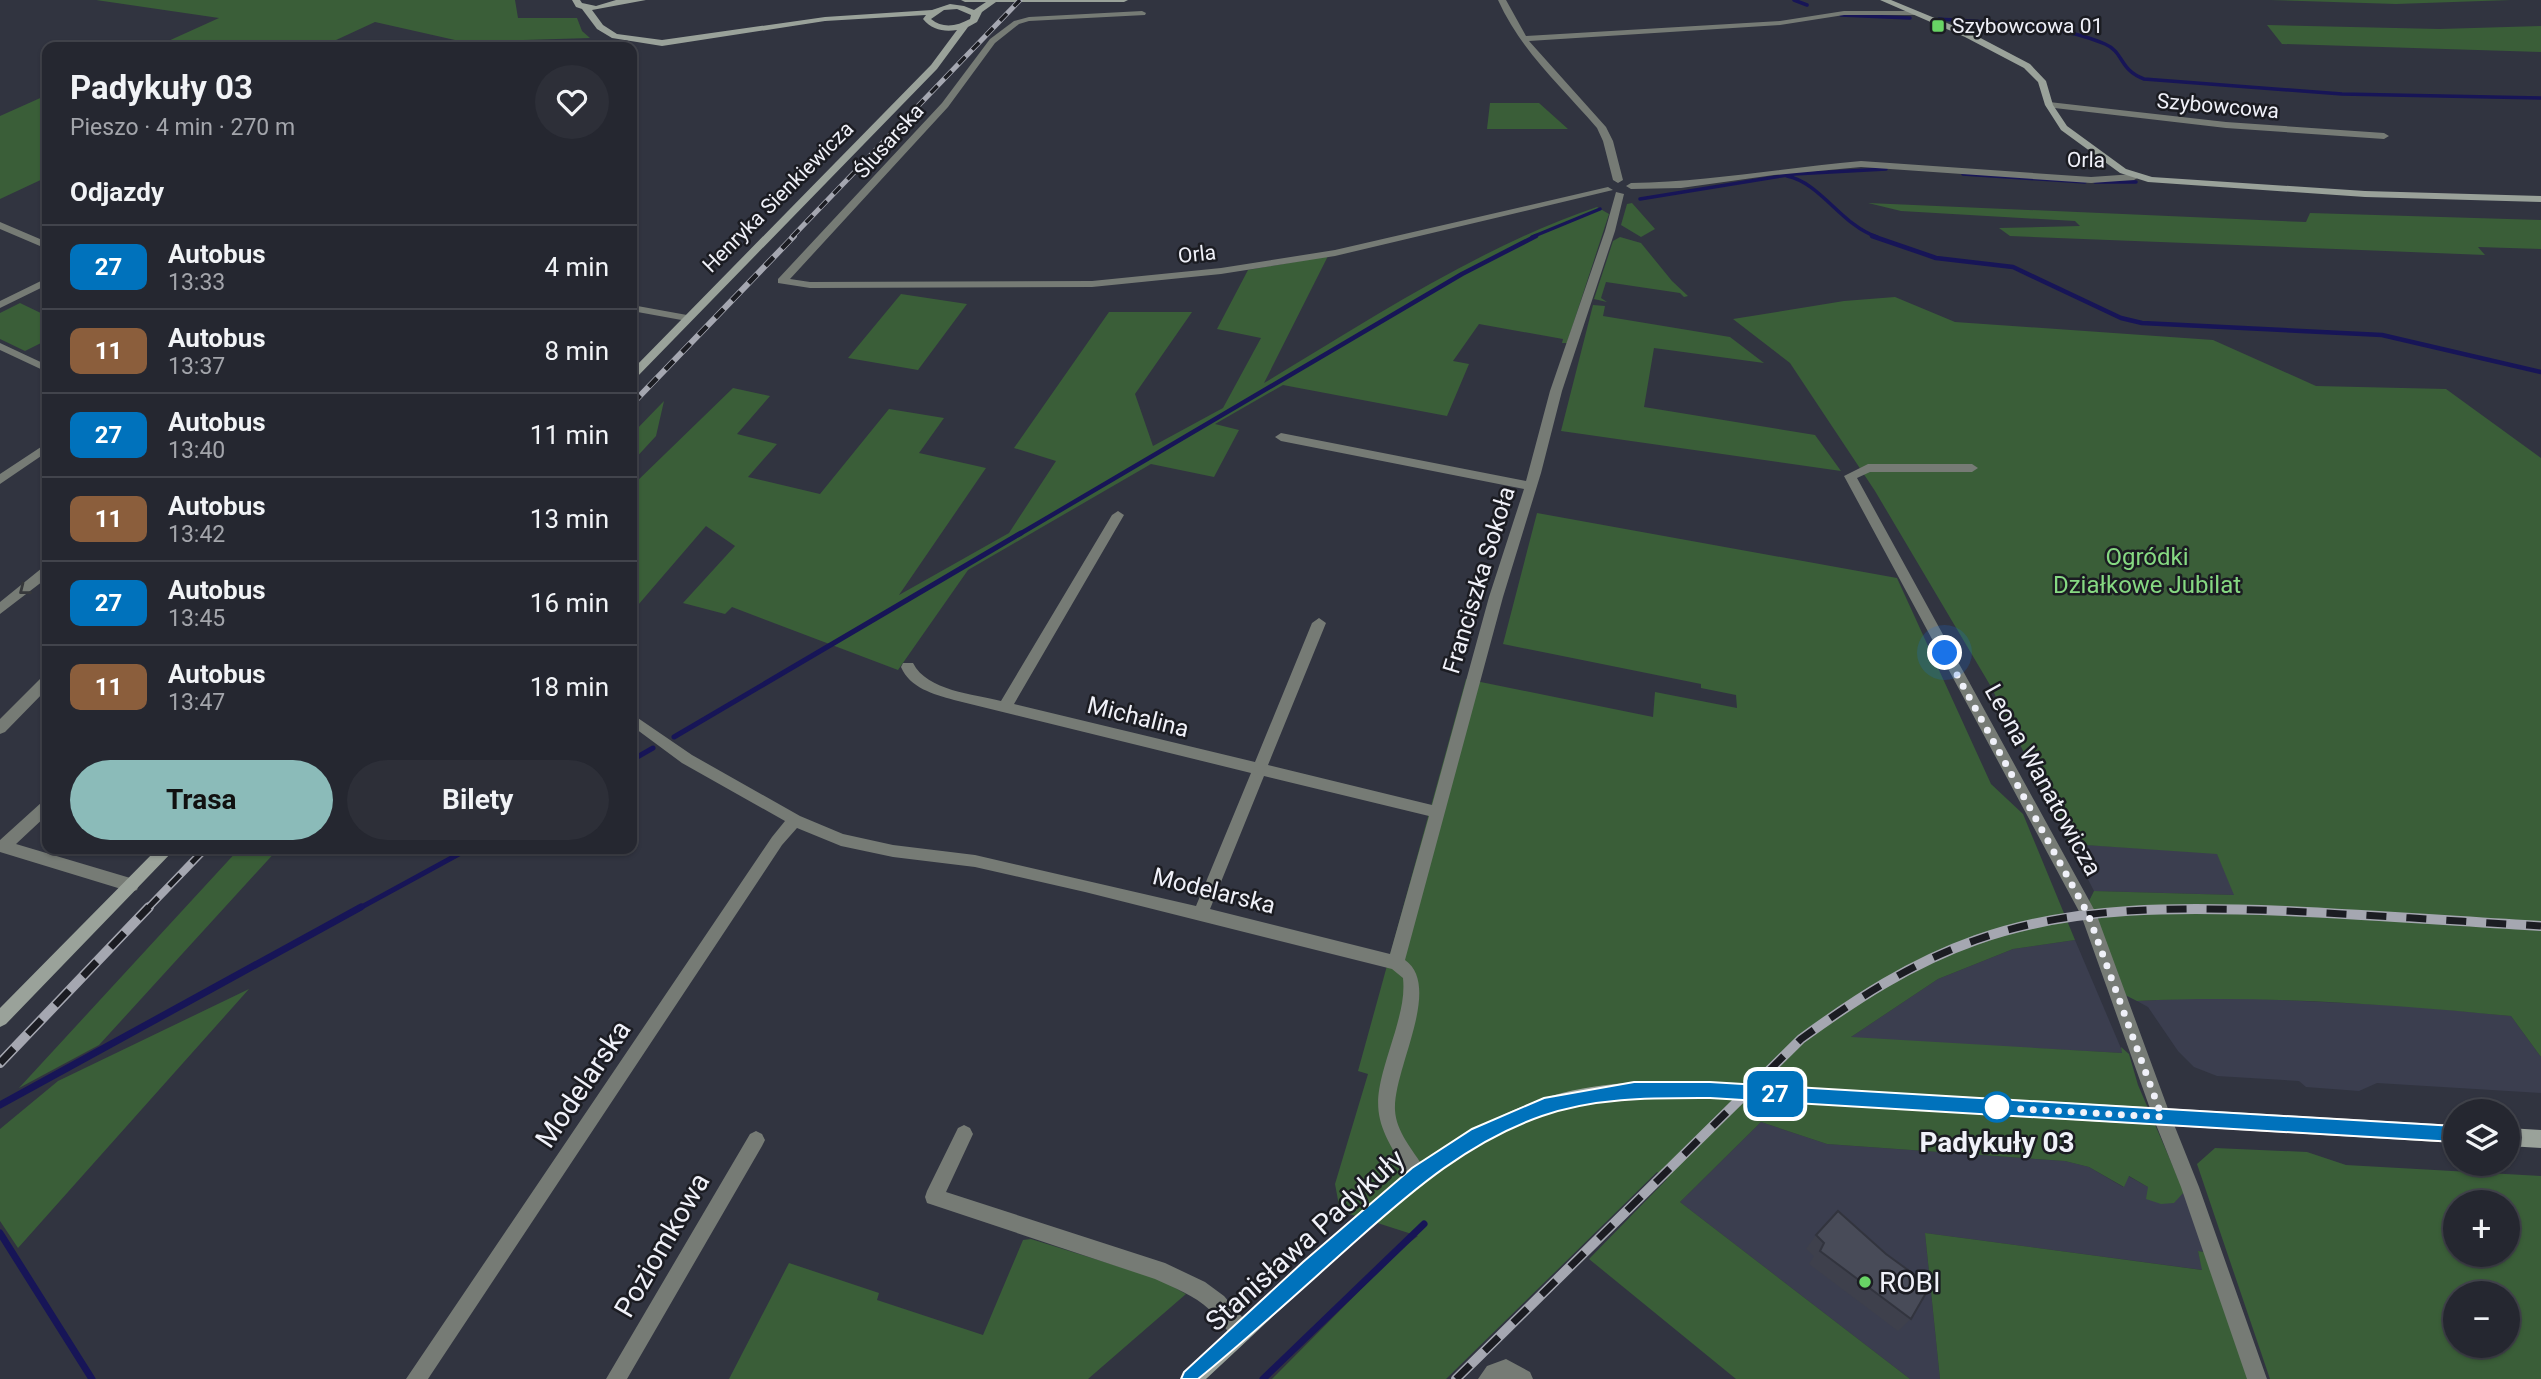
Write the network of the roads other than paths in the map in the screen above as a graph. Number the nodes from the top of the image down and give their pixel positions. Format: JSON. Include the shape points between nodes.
{"nodes":[{"id":1,"x":575,"y":0,"type":"edge"},
{"id":2,"x":642,"y":0,"type":"edge"},
{"id":3,"x":992,"y":0,"type":"edge"},
{"id":4,"x":1124,"y":0,"type":"edge"},
{"id":5,"x":1502,"y":0,"type":"edge"},
{"id":6,"x":1884,"y":0,"type":"edge"},
{"id":7,"x":620,"y":1,"type":"edge"},
{"id":8,"x":1079,"y":1,"type":"edge"},
{"id":9,"x":963,"y":4,"type":"edge"},
{"id":10,"x":609,"y":6,"type":"junction"},
{"id":11,"x":586,"y":8,"type":"junction"},
{"id":12,"x":933,"y":12,"type":"junction"},
{"id":13,"x":1142,"y":13,"type":"dead end"},
{"id":14,"x":1915,"y":13,"type":"junction"},
{"id":15,"x":975,"y":14,"type":"junction"},
{"id":16,"x":882,"y":16,"type":"junction"},
{"id":17,"x":596,"y":22,"type":"junction"},
{"id":18,"x":928,"y":22,"type":"junction"},
{"id":19,"x":964,"y":26,"type":"junction"},
{"id":20,"x":942,"y":28,"type":"junction"},
{"id":21,"x":1524,"y":39,"type":"junction"},
{"id":22,"x":950,"y":45,"type":"junction"},
{"id":23,"x":2049,"y":105,"type":"junction"},
{"id":24,"x":2384,"y":136,"type":"dead end"},
{"id":25,"x":2134,"y":177,"type":"junction"},
{"id":26,"x":1618,"y":180,"type":"junction"},
{"id":27,"x":1631,"y":186,"type":"junction"},
{"id":28,"x":1614,"y":192,"type":"junction"},
{"id":29,"x":1574,"y":197,"type":"junction"},
{"id":30,"x":2541,"y":199,"type":"edge"},
{"id":31,"x":1615,"y":214,"type":"junction"},
{"id":32,"x":0,"y":225,"type":"edge"},
{"id":33,"x":42,"y":244,"type":"edge"},
{"id":34,"x":782,"y":281,"type":"joint"},
{"id":35,"x":42,"y":284,"type":"edge"},
{"id":36,"x":0,"y":305,"type":"edge"},
{"id":37,"x":637,"y":309,"type":"edge"},
{"id":38,"x":687,"y":318,"type":"junction"},
{"id":39,"x":0,"y":346,"type":"edge"},
{"id":40,"x":42,"y":367,"type":"edge"},
{"id":41,"x":637,"y":371,"type":"edge"},
{"id":42,"x":1281,"y":437,"type":"dead end"},
{"id":43,"x":42,"y":451,"type":"edge"},
{"id":44,"x":1972,"y":468,"type":"dead end"},
{"id":45,"x":0,"y":480,"type":"edge"},
{"id":46,"x":1531,"y":486,"type":"junction"},
{"id":47,"x":1118,"y":515,"type":"dead end"},
{"id":48,"x":42,"y":575,"type":"edge"},
{"id":49,"x":0,"y":609,"type":"edge"},
{"id":50,"x":1319,"y":623,"type":"dead end"},
{"id":51,"x":908,"y":667,"type":"dead end"},
{"id":52,"x":42,"y":686,"type":"edge"},
{"id":53,"x":1005,"y":707,"type":"junction"},
{"id":54,"x":637,"y":723,"type":"edge"},
{"id":55,"x":0,"y":728,"type":"edge"},
{"id":56,"x":1260,"y":771,"type":"junction"},
{"id":57,"x":42,"y":810,"type":"edge"},
{"id":58,"x":1437,"y":812,"type":"junction"},
{"id":59,"x":795,"y":820,"type":"junction"},
{"id":60,"x":1,"y":846,"type":"edge"},
{"id":61,"x":162,"y":854,"type":"edge"},
{"id":62,"x":131,"y":885,"type":"junction"},
{"id":63,"x":1201,"y":912,"type":"junction"},
{"id":64,"x":1396,"y":963,"type":"junction"},
{"id":65,"x":0,"y":1019,"type":"edge"},
{"id":66,"x":2162,"y":1117,"type":"junction"},
{"id":67,"x":2443,"y":1133,"type":"edge"},
{"id":68,"x":964,"y":1134,"type":"dead end"},
{"id":69,"x":2520,"y":1138,"type":"edge"},
{"id":70,"x":2541,"y":1139,"type":"edge"},
{"id":71,"x":757,"y":1140,"type":"dead end"},
{"id":72,"x":1419,"y":1174,"type":"junction"},
{"id":73,"x":1242,"y":1332,"type":"junction"},
{"id":74,"x":1515,"y":1374,"type":"edge"},
{"id":75,"x":416,"y":1379,"type":"edge"},
{"id":76,"x":616,"y":1379,"type":"edge"},
{"id":77,"x":1191,"y":1379,"type":"edge"},
{"id":78,"x":1488,"y":1379,"type":"edge"},
{"id":79,"x":2257,"y":1379,"type":"edge"}],
"edges":[{"from":1,"to":11,"type":"main road"},
{"from":2,"to":7,"type":"main road"},
{"from":3,"to":9,"type":"main road"},
{"from":3,"to":15,"type":"main road"},
{"from":4,"to":8,"type":"main road"},
{"from":5,"to":21,"type":"street"},
{"from":6,"to":14,"type":"main road"},
{"from":7,"to":10,"type":"main road"},
{"from":8,"to":9,"type":"main road"},
{"from":9,"to":12,"type":"main road"},
{"from":9,"to":15,"type":"main road"},
{"from":10,"to":11,"type":"main road"},
{"from":10,"to":17,"type":"main road"},
{"from":11,"to":17,"type":"main road"},
{"from":12,"to":16,"type":"main road"},
{"from":12,"to":18,"type":"main road"},
{"from":13,"to":34,"type":"street","name":"Ślusarska","via":[[1016,21],[968,68],[945,105]]},
{"from":14,"to":21,"type":"street","via":[[1835,14],[1780,23]]},
{"from":14,"to":23,"type":"main road","via":[[2027,66],[2042,81]]},
{"from":15,"to":19,"type":"main road","name":"Henryka Sienkiewicza"},
{"from":16,"to":17,"type":"main road","via":[[825,19],[662,43],[615,36]]},
{"from":16,"to":18,"type":"main road"},
{"from":18,"to":20,"type":"main road"},
{"from":19,"to":20,"type":"main road"},
{"from":19,"to":22,"type":"main road","name":"Henryka Sienkiewicza"},
{"from":20,"to":22,"type":"main road"},
{"from":21,"to":26,"type":"street","via":[[1601,127]]},
{"from":22,"to":38,"type":"main road","name":"Henryka Sienkiewicza","via":[[934,67]]},
{"from":23,"to":24,"type":"street","name":"Szybowcowa","via":[[2226,125]]},
{"from":23,"to":25,"type":"main road","via":[[2064,128]]},
{"from":25,"to":27,"type":"street","name":"Orla","via":[[2091,180],[1861,164],[1681,185]]},
{"from":25,"to":30,"type":"main road","name":"Orla","via":[[2339,192]]},
{"from":26,"to":27,"type":"street"},
{"from":26,"to":28,"type":"street","via":[[1607,184]]},
{"from":27,"to":28,"type":"street","via":[[1630,192]]},
{"from":28,"to":29,"type":"street","name":"Orla"},
{"from":28,"to":31,"type":"street","name":"Franciszka Sokoła"},
{"from":29,"to":31,"type":"street","via":[[1598,200]]},
{"from":29,"to":34,"type":"street","name":"Orla","via":[[1335,253],[1221,271],[1092,284],[810,285]]},
{"from":31,"to":46,"type":"street","name":"Franciszka Sokoła","via":[[1556,391]]},
{"from":32,"to":33,"type":"street"},
{"from":35,"to":36,"type":"street"},
{"from":37,"to":38,"type":"street"},
{"from":38,"to":41,"type":"main road","name":"Henryka Sienkiewicza"},
{"from":39,"to":40,"type":"street"},
{"from":42,"to":46,"type":"street"},
{"from":43,"to":45,"type":"street"},
{"from":44,"to":66,"type":"street","name":"Leona Wanatowicza","via":[[1868,468],[1850,476],[2088,914]]},
{"from":46,"to":58,"type":"street","name":"Franciszka Sokoła"},
{"from":47,"to":53,"type":"street"},
{"from":48,"to":49,"type":"street","one_way":true},
{"from":50,"to":56,"type":"street"},
{"from":51,"to":53,"type":"street","name":"Michalina","via":[[916,679],[954,695]]},
{"from":52,"to":55,"type":"street"},
{"from":53,"to":56,"type":"street","name":"Michalina"},
{"from":54,"to":59,"type":"street","name":"Modelarska","via":[[687,759]]},
{"from":56,"to":58,"type":"street","name":"Michalina"},
{"from":56,"to":63,"type":"street"},
{"from":57,"to":60,"type":"street"},
{"from":58,"to":64,"type":"street","name":"Franciszka Sokoła"},
{"from":59,"to":63,"type":"street","name":"Modelarska","via":[[893,851],[975,861]]},
{"from":59,"to":75,"type":"street","name":"Modelarska"},
{"from":60,"to":62,"type":"street"},
{"from":61,"to":62,"type":"main road"},
{"from":62,"to":65,"type":"main road"},
{"from":63,"to":64,"type":"street","name":"Modelarska"},
{"from":64,"to":72,"type":"street","via":[[1411,976],[1413,994],[1387,1087],[1386,1113],[1391,1133]]},
{"from":66,"to":67,"type":"main road","name":"Stanisława Padykuły"},
{"from":66,"to":72,"type":"main road","name":"Stanisława Padykuły","via":[[1634,1090],[1544,1107],[1478,1135]]},
{"from":66,"to":79,"type":"street"},
{"from":68,"to":73,"type":"street","via":[[934,1198],[1158,1270],[1217,1303]]},
{"from":69,"to":70,"type":"main road"},
{"from":71,"to":76,"type":"street","name":"Poziomkowa"},
{"from":72,"to":73,"type":"main road","name":"Stanisława Padykuły"},
{"from":73,"to":77,"type":"main road","name":"Stanisława Padykuły"},
{"from":74,"to":78,"type":"street","via":[[1494,1373]]}]}
